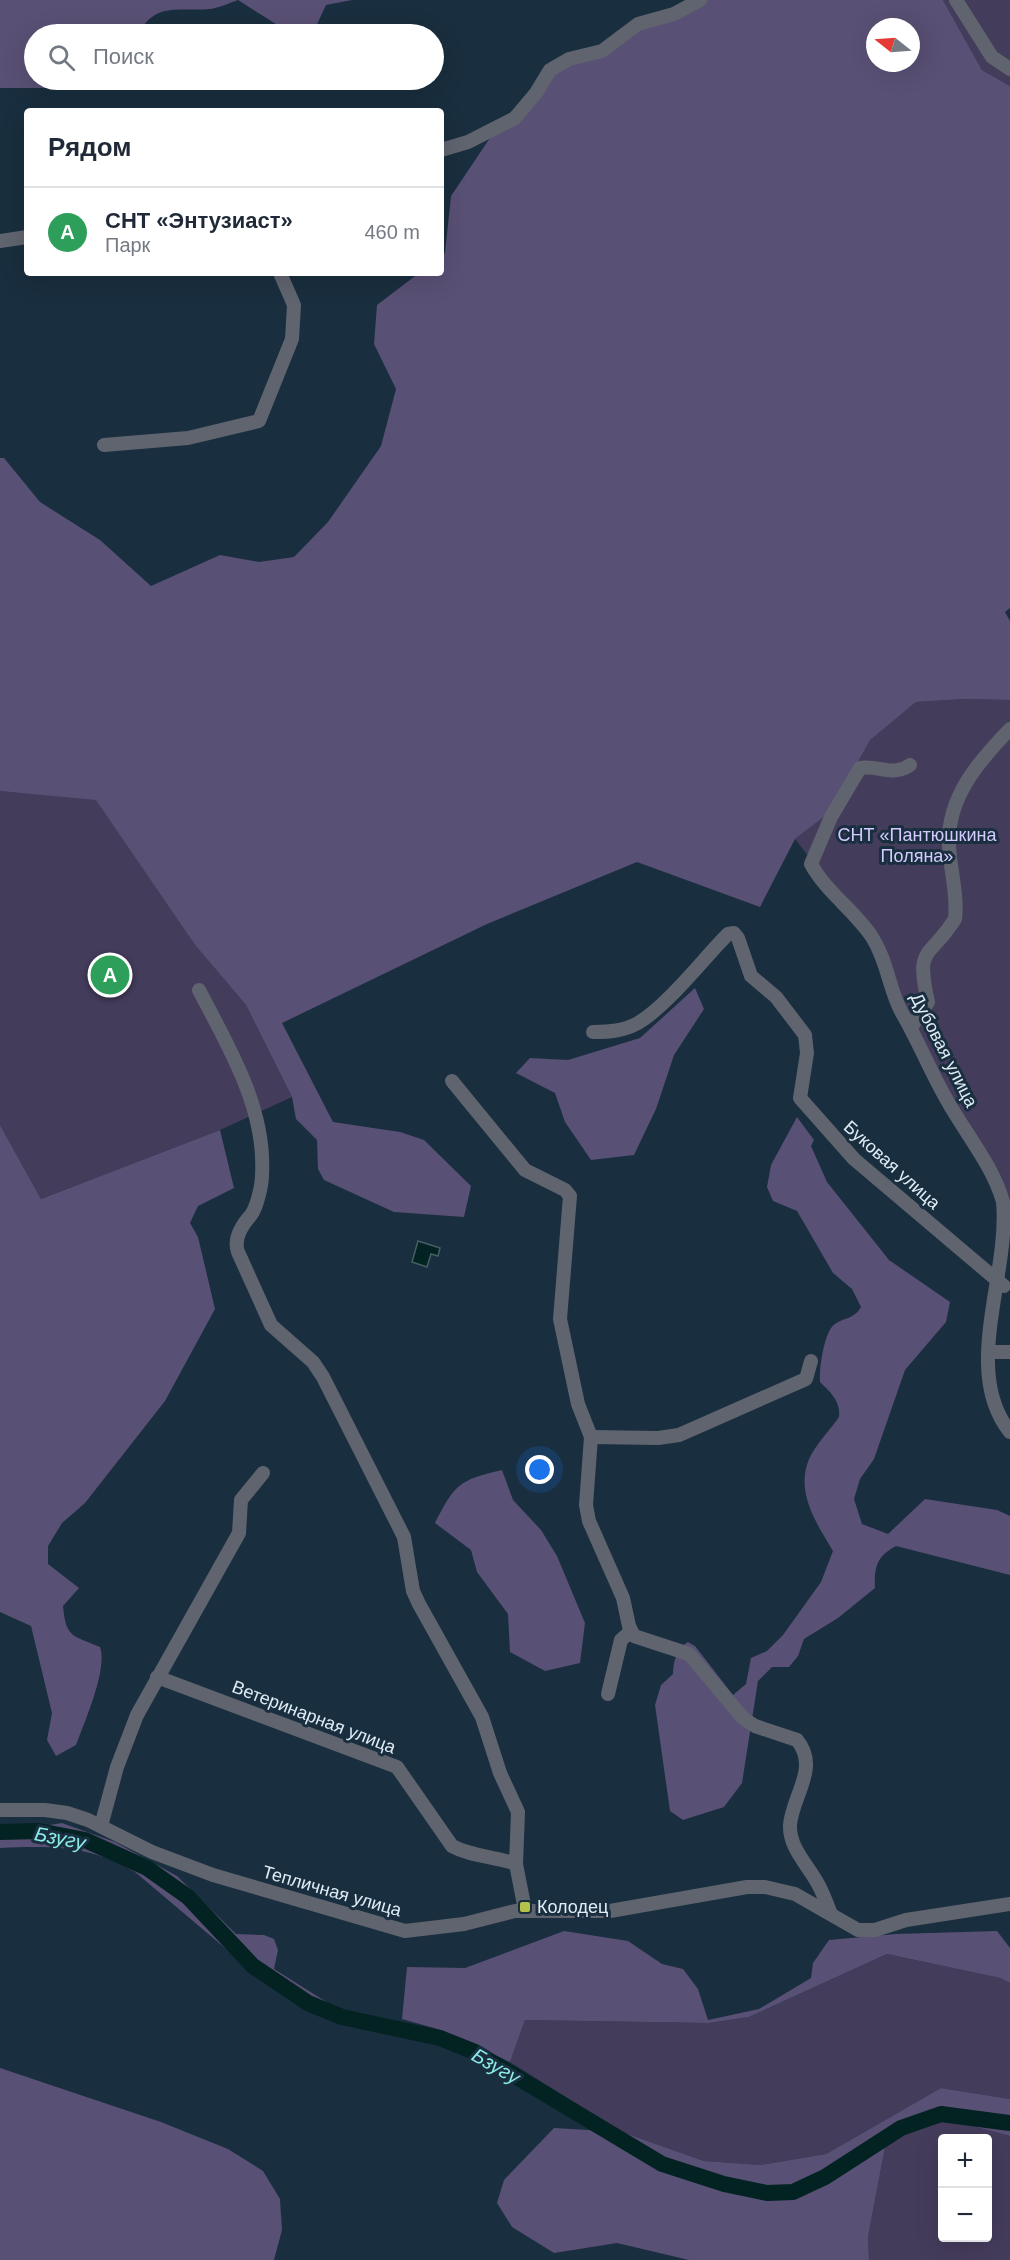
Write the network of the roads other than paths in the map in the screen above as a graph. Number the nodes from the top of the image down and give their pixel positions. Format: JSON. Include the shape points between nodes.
{"nodes":[{"id":1,"x":700,"y":0,"type":"edge"},
{"id":2,"x":956,"y":0,"type":"edge"},
{"id":3,"x":1010,"y":69,"type":"edge"},
{"id":4,"x":444,"y":149,"type":"edge"},
{"id":5,"x":24,"y":237,"type":"edge"},
{"id":6,"x":0,"y":241,"type":"edge"},
{"id":7,"x":281,"y":276,"type":"edge"},
{"id":8,"x":104,"y":445,"type":"dead end"},
{"id":9,"x":1010,"y":729,"type":"edge"},
{"id":10,"x":910,"y":765,"type":"dead end"},
{"id":11,"x":199,"y":990,"type":"dead end"},
{"id":12,"x":912,"y":1026,"type":"junction"},
{"id":13,"x":593,"y":1032,"type":"dead end"},
{"id":14,"x":452,"y":1081,"type":"dead end"},
{"id":15,"x":1004,"y":1286,"type":"junction"},
{"id":16,"x":991,"y":1352,"type":"junction"},
{"id":17,"x":1010,"y":1352,"type":"edge"},
{"id":18,"x":811,"y":1361,"type":"dead end"},
{"id":19,"x":1010,"y":1432,"type":"edge"},
{"id":20,"x":591,"y":1437,"type":"junction"},
{"id":21,"x":263,"y":1473,"type":"dead end"},
{"id":22,"x":631,"y":1631,"type":"junction"},
{"id":23,"x":157,"y":1677,"type":"junction"},
{"id":24,"x":608,"y":1694,"type":"dead end"},
{"id":25,"x":0,"y":1810,"type":"edge"},
{"id":26,"x":101,"y":1826,"type":"junction"},
{"id":27,"x":516,"y":1864,"type":"junction"},
{"id":28,"x":1010,"y":1904,"type":"edge"},
{"id":29,"x":525,"y":1910,"type":"junction"},
{"id":30,"x":831,"y":1914,"type":"junction"}],
"edges":[{"from":1,"to":4,"type":"street","via":[[674,14],[638,24],[602,51],[574,57],[550,70],[514,118],[468,142]]},
{"from":2,"to":3,"type":"street","via":[[992,57]]},
{"from":5,"to":6,"type":"street"},
{"from":7,"to":8,"type":"street","via":[[294,305],[293,332],[259,421],[188,438]]},
{"from":9,"to":12,"type":"street","name":"Дубовая улица","via":[[975,767],[958,797],[949,844],[956,919],[924,959],[928,1002]]},
{"from":10,"to":12,"type":"street","name":"Дубовая улица","via":[[896,772],[860,768],[831,817],[811,864],[871,935],[885,959],[899,1005]]},
{"from":11,"to":27,"type":"street","via":[[239,1069],[262,1131],[262,1178],[252,1214],[246,1218],[236,1241],[238,1252],[271,1325],[313,1362],[323,1377],[404,1537],[413,1591],[483,1717],[500,1773],[518,1812]]},
{"from":12,"to":15,"type":"street","name":"Дубовая улица","via":[[946,1100],[1002,1200],[1008,1243]]},
{"from":13,"to":15,"type":"street","name":"Буковая улица","via":[[614,1032],[638,1023],[728,934],[734,933],[751,976],[776,997],[805,1035],[807,1053],[800,1098],[854,1159]]},
{"from":14,"to":20,"type":"street","via":[[525,1170],[570,1196],[560,1319],[578,1404]]},
{"from":15,"to":16,"type":"street"},
{"from":16,"to":17,"type":"street"},
{"from":16,"to":19,"type":"street","via":[[995,1401]]},
{"from":18,"to":20,"type":"street","via":[[806,1379],[679,1434],[658,1438]]},
{"from":20,"to":22,"type":"street","via":[[586,1505],[589,1521],[624,1598]]},
{"from":21,"to":23,"type":"street","via":[[241,1500],[240,1533]]},
{"from":22,"to":24,"type":"street","via":[[621,1640]]},
{"from":22,"to":30,"type":"street","via":[[639,1639],[689,1654],[743,1718],[797,1740],[806,1765],[792,1815],[791,1835]]},
{"from":23,"to":26,"type":"street","via":[[136,1715]]},
{"from":23,"to":27,"type":"street","name":"Ветеринарная улица","via":[[397,1767],[452,1846],[465,1853]]},
{"from":25,"to":26,"type":"street","name":"Тепличная улица","via":[[56,1812]]},
{"from":26,"to":29,"type":"street","name":"Тепличная улица","via":[[152,1852],[213,1875],[397,1929],[424,1931]]},
{"from":27,"to":29,"type":"street"},
{"from":28,"to":30,"type":"street","name":"Тепличная улица","via":[[865,1930],[852,1928]]},
{"from":29,"to":30,"type":"street","name":"Тепличная улица","via":[[610,1911],[730,1889],[765,1887],[795,1894]]}]}
